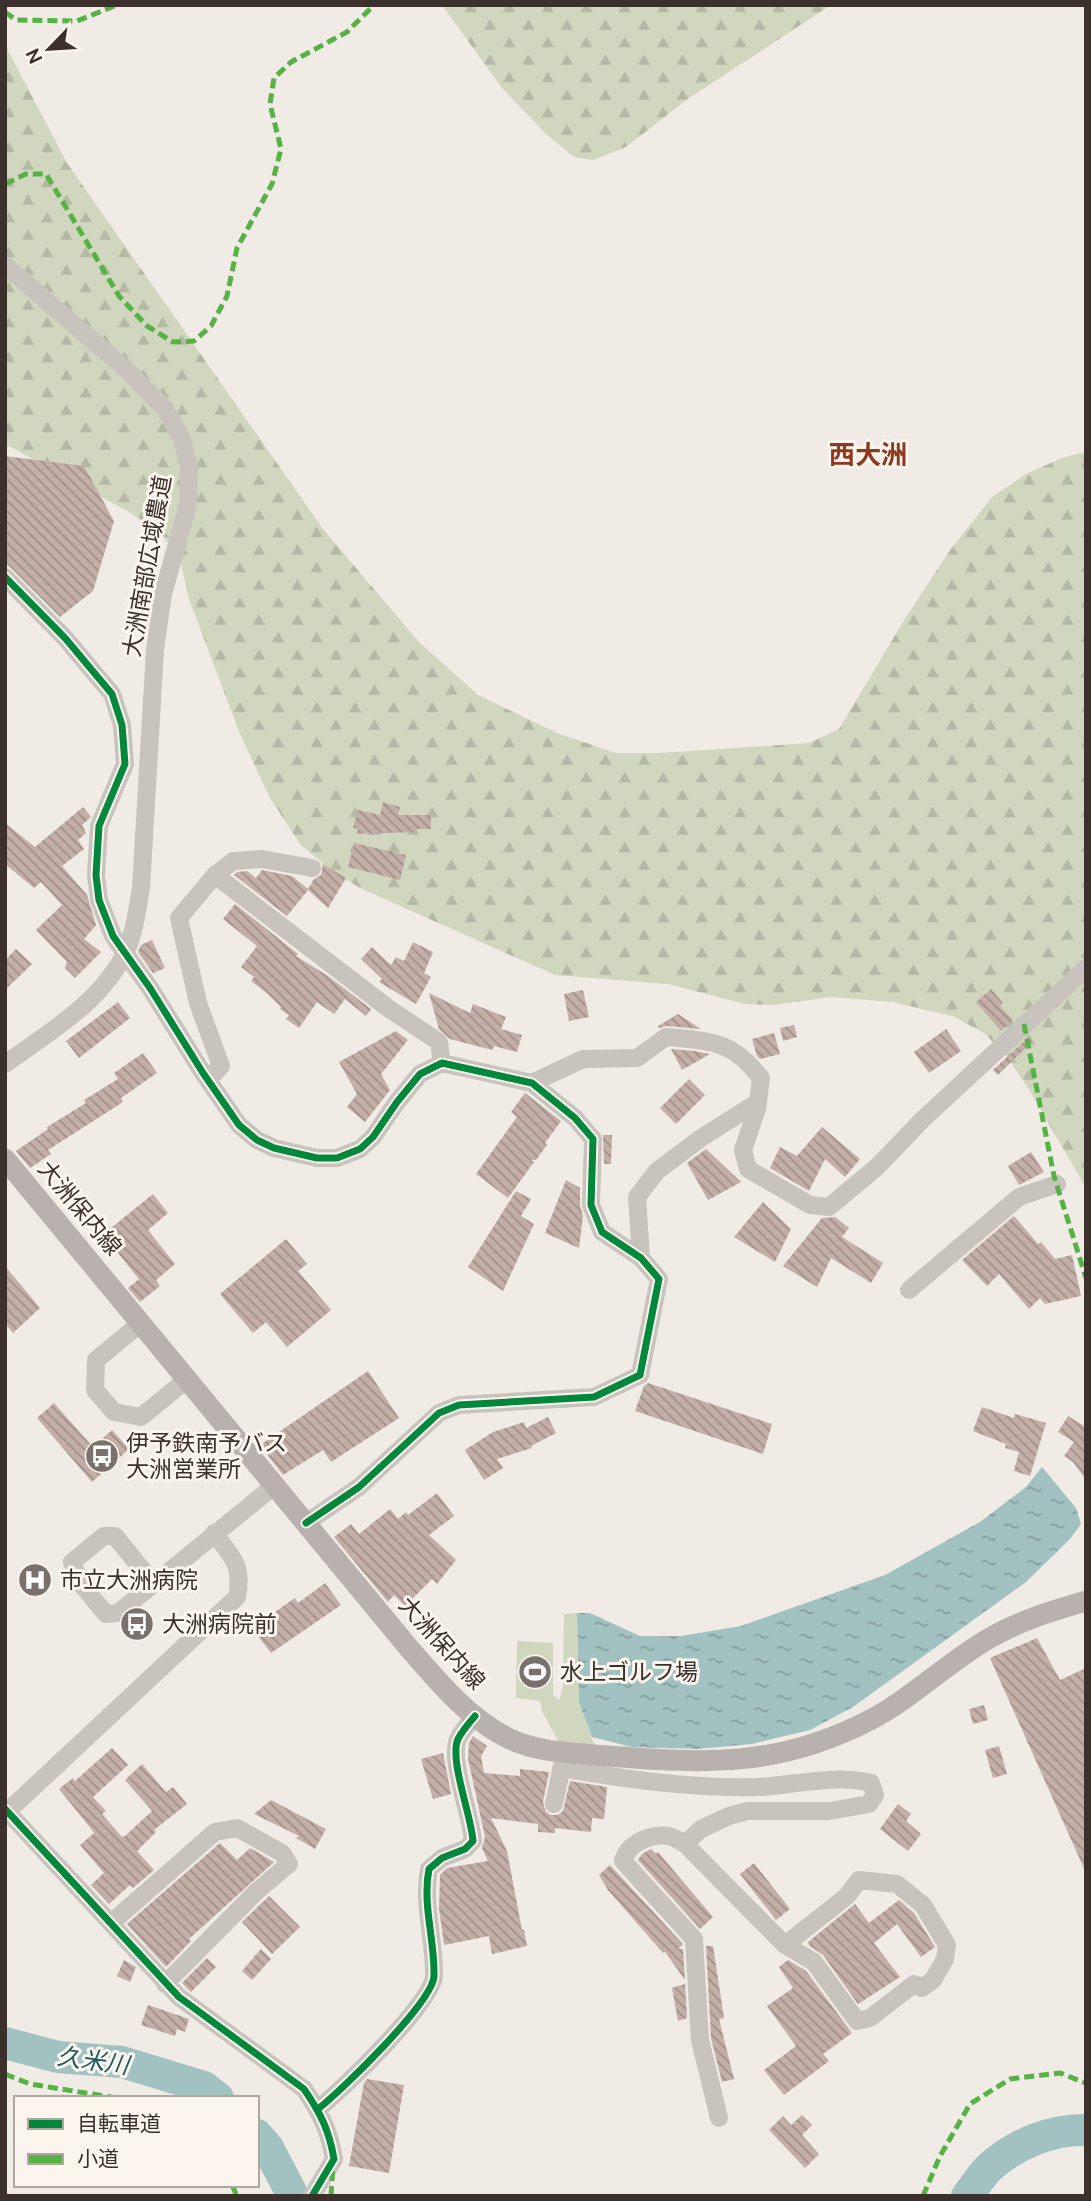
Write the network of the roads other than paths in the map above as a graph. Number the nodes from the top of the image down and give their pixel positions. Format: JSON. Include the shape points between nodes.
{"nodes":[{"id":1,"x":5,"y":265,"type":"edge"},
{"id":2,"x":5,"y":577,"type":"edge"},
{"id":3,"x":312,"y":868,"type":"dead end"},
{"id":4,"x":215,"y":875,"type":"junction"},
{"id":5,"x":125,"y":952,"type":"junction"},
{"id":6,"x":1086,"y":968,"type":"edge"},
{"id":7,"x":442,"y":1063,"type":"junction"},
{"id":8,"x":5,"y":1064,"type":"edge"},
{"id":9,"x":208,"y":1080,"type":"junction"},
{"id":10,"x":532,"y":1083,"type":"junction"},
{"id":11,"x":758,"y":1102,"type":"junction"},
{"id":12,"x":5,"y":1159,"type":"edge"},
{"id":13,"x":1057,"y":1184,"type":"dead end"},
{"id":14,"x":641,"y":1258,"type":"junction"},
{"id":15,"x":909,"y":1290,"type":"dead end"},
{"id":16,"x":141,"y":1323,"type":"junction"},
{"id":17,"x":186,"y":1380,"type":"junction"},
{"id":18,"x":274,"y":1486,"type":"junction"},
{"id":19,"x":306,"y":1523,"type":"junction"},
{"id":20,"x":214,"y":1533,"type":"junction"},
{"id":21,"x":153,"y":1583,"type":"junction"},
{"id":22,"x":1086,"y":1601,"type":"edge"},
{"id":23,"x":474,"y":1716,"type":"junction"},
{"id":24,"x":563,"y":1760,"type":"junction"},
{"id":25,"x":554,"y":1804,"type":"dead end"},
{"id":26,"x":7,"y":1810,"type":"edge"},
{"id":27,"x":685,"y":1844,"type":"junction"},
{"id":28,"x":111,"y":1923,"type":"junction"},
{"id":29,"x":785,"y":1945,"type":"junction"},
{"id":30,"x":165,"y":1984,"type":"junction"},
{"id":31,"x":318,"y":2109,"type":"junction"},
{"id":32,"x":719,"y":2118,"type":"dead end"},
{"id":33,"x":312,"y":2196,"type":"edge"}],
"edges":[{"from":1,"to":5,"type":"street","name":"大洲南部広域農道","via":[[165,409],[182,439],[189,467],[188,505],[163,594],[155,650],[141,888]]},
{"from":2,"to":5,"type":"street","via":[[112,695],[122,725],[125,764],[99,826],[96,875],[99,901]]},
{"from":3,"to":4,"type":"street","via":[[262,859],[233,860]]},
{"from":4,"to":7,"type":"street","via":[[439,1042]]},
{"from":4,"to":9,"type":"street","via":[[179,918],[198,1003],[221,1066]]},
{"from":5,"to":8,"type":"street","name":"大洲南部広域農道","via":[[93,997]]},
{"from":5,"to":9,"type":"street"},
{"from":6,"to":11,"type":"street","via":[[830,1207],[810,1205],[748,1169],[743,1150]]},
{"from":7,"to":9,"type":"street","via":[[420,1074],[360,1149],[337,1158],[317,1158],[257,1140],[239,1125]]},
{"from":7,"to":10,"type":"street"},
{"from":10,"to":11,"type":"street","via":[[583,1059],[637,1058],[666,1037],[711,1041],[745,1057],[761,1077]]},
{"from":10,"to":14,"type":"street","via":[[593,1139],[591,1205],[602,1232]]},
{"from":11,"to":14,"type":"street","via":[[657,1171],[637,1197]]},
{"from":12,"to":16,"type":"main road","name":"大洲保内線"},
{"from":13,"to":15,"type":"street","via":[[1019,1198]]},
{"from":14,"to":19,"type":"street","via":[[659,1279],[640,1375],[594,1397],[459,1405],[439,1413],[359,1486]]},
{"from":16,"to":17,"type":"main road","name":"大洲保内線"},
{"from":16,"to":17,"type":"street","via":[[96,1360],[96,1390],[114,1412],[141,1417]]},
{"from":17,"to":18,"type":"main road","name":"大洲保内線"},
{"from":18,"to":19,"type":"main road","name":"大洲保内線"},
{"from":18,"to":20,"type":"street"},
{"from":19,"to":23,"type":"main road","name":"大洲保内線","via":[[445,1690]]},
{"from":20,"to":21,"type":"street"},
{"from":20,"to":26,"type":"street","via":[[235,1561],[241,1578],[237,1597]]},
{"from":21,"to":21,"type":"street","via":[[118,1613],[106,1614],[81,1584],[72,1562],[104,1536],[115,1536]]},
{"from":22,"to":24,"type":"main road","name":"大洲保内線","via":[[1034,1616],[986,1640],[874,1718],[830,1740],[779,1755],[733,1761]]},
{"from":23,"to":24,"type":"main road","name":"大洲保内線","via":[[505,1737]]},
{"from":23,"to":31,"type":"street","via":[[454,1752],[472,1841],[429,1869],[425,1887],[434,1979],[398,2029]]},
{"from":24,"to":25,"type":"street"},
{"from":24,"to":27,"type":"street","via":[[645,1780],[721,1786],[853,1779],[871,1783],[875,1795],[869,1804],[830,1811],[747,1811],[701,1829]]},
{"from":26,"to":28,"type":"street"},
{"from":27,"to":29,"type":"street"},
{"from":27,"to":32,"type":"street","via":[[669,1836],[641,1839],[623,1861],[694,1939],[700,2040]]},
{"from":28,"to":30,"type":"street"},
{"from":28,"to":30,"type":"street","via":[[215,1832],[237,1828],[282,1853],[289,1864]]},
{"from":29,"to":29,"type":"street","via":[[814,1962],[856,2021],[870,2018],[914,1984],[922,1988],[933,1980],[947,1945],[923,1905],[897,1884],[859,1880],[848,1896]]},
{"from":30,"to":31,"type":"street","via":[[304,2089]]},
{"from":31,"to":33,"type":"street","via":[[330,2133],[334,2159]]}]}
